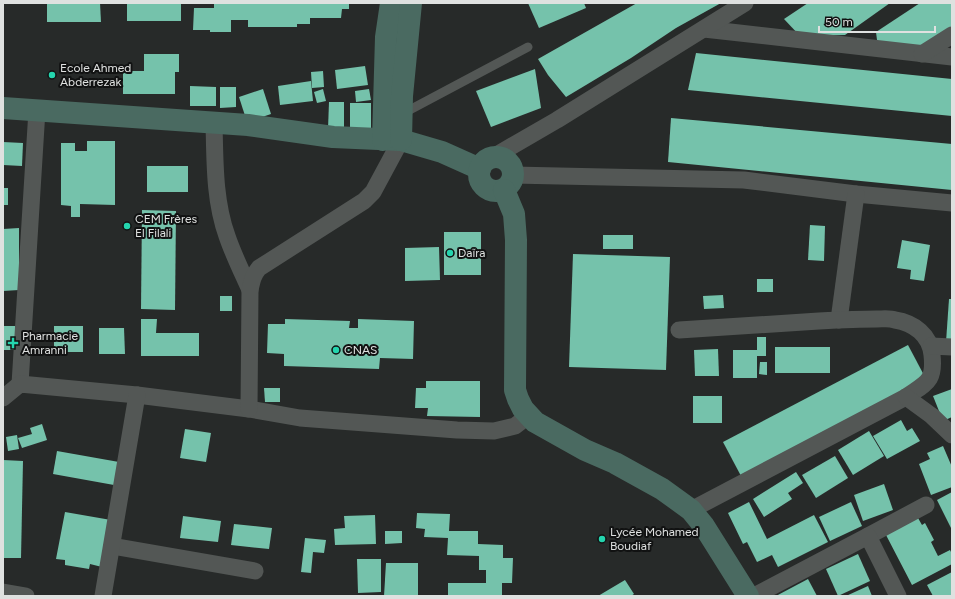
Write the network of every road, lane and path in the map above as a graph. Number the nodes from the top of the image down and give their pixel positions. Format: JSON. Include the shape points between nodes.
{"nodes":[{"id":1,"x":391,"y":3,"type":"edge"},
{"id":2,"x":411,"y":3,"type":"edge"},
{"id":3,"x":745,"y":3,"type":"edge"},
{"id":4,"x":704,"y":29,"type":"junction"},
{"id":5,"x":952,"y":35,"type":"edge"},
{"id":6,"x":528,"y":47,"type":"dead end"},
{"id":7,"x":922,"y":54,"type":"junction"},
{"id":8,"x":952,"y":57,"type":"edge"},
{"id":9,"x":3,"y":108,"type":"edge"},
{"id":10,"x":37,"y":110,"type":"junction"},
{"id":11,"x":401,"y":114,"type":"junction"},
{"id":12,"x":214,"y":122,"type":"junction"},
{"id":13,"x":392,"y":140,"type":"junction"},
{"id":14,"x":486,"y":163,"type":"junction"},
{"id":15,"x":509,"y":182,"type":"junction"},
{"id":16,"x":856,"y":194,"type":"junction"},
{"id":17,"x":952,"y":203,"type":"edge"},
{"id":18,"x":250,"y":290,"type":"junction"},
{"id":19,"x":839,"y":320,"type":"junction"},
{"id":20,"x":679,"y":330,"type":"dead end"},
{"id":21,"x":931,"y":346,"type":"junction"},
{"id":22,"x":952,"y":348,"type":"edge"},
{"id":23,"x":10,"y":388,"type":"edge"},
{"id":24,"x":137,"y":395,"type":"junction"},
{"id":25,"x":906,"y":397,"type":"junction"},
{"id":26,"x":249,"y":409,"type":"junction"},
{"id":27,"x":528,"y":416,"type":"junction"},
{"id":28,"x":952,"y":435,"type":"edge"},
{"id":29,"x":926,"y":505,"type":"dead end"},
{"id":30,"x":691,"y":510,"type":"junction"},
{"id":31,"x":868,"y":536,"type":"junction"},
{"id":32,"x":112,"y":546,"type":"junction"},
{"id":33,"x":255,"y":571,"type":"dead end"},
{"id":34,"x":3,"y":592,"type":"edge"},
{"id":35,"x":26,"y":596,"type":"edge"},
{"id":36,"x":103,"y":596,"type":"edge"},
{"id":37,"x":748,"y":596,"type":"edge"},
{"id":38,"x":754,"y":596,"type":"edge"},
{"id":39,"x":898,"y":596,"type":"edge"}],
"edges":[{"from":1,"to":13,"type":"main road","via":[[386,37]]},
{"from":2,"to":11,"type":"main road"},
{"from":3,"to":4,"type":"street"},
{"from":4,"to":7,"type":"street"},
{"from":4,"to":14,"type":"street"},
{"from":5,"to":7,"type":"street"},
{"from":6,"to":11,"type":"lane"},
{"from":7,"to":8,"type":"street"},
{"from":9,"to":10,"type":"main road"},
{"from":10,"to":12,"type":"main road"},
{"from":10,"to":23,"type":"street"},
{"from":11,"to":13,"type":"main road"},
{"from":12,"to":13,"type":"main road","via":[[333,137]]},
{"from":12,"to":18,"type":"street","via":[[216,178],[226,235]]},
{"from":13,"to":14,"type":"main road"},
{"from":13,"to":18,"type":"street","via":[[385,172],[373,192],[364,201],[259,268],[252,277]]},
{"from":14,"to":15,"type":"main road","via":[[499,157],[509,163],[512,168]]},
{"from":14,"to":15,"type":"main road","via":[[480,179],[487,189],[492,191]]},
{"from":15,"to":16,"type":"street","via":[[744,180]]},
{"from":15,"to":27,"type":"main road","via":[[516,240],[515,390]]},
{"from":16,"to":17,"type":"street"},
{"from":16,"to":19,"type":"street"},
{"from":18,"to":26,"type":"street"},
{"from":19,"to":20,"type":"street"},
{"from":19,"to":21,"type":"street","via":[[895,320],[914,326]]},
{"from":21,"to":22,"type":"street"},
{"from":21,"to":25,"type":"street","via":[[933,370],[930,378]]},
{"from":23,"to":24,"type":"street"},
{"from":24,"to":26,"type":"street"},
{"from":24,"to":32,"type":"street"},
{"from":25,"to":28,"type":"street"},
{"from":25,"to":30,"type":"street"},
{"from":26,"to":27,"type":"street","via":[[300,418],[494,431],[515,426]]},
{"from":27,"to":30,"type":"main road","via":[[584,450],[615,463],[662,489]]},
{"from":29,"to":31,"type":"street"},
{"from":30,"to":37,"type":"main road"},
{"from":31,"to":38,"type":"street"},
{"from":31,"to":39,"type":"street"},
{"from":32,"to":33,"type":"street"},
{"from":32,"to":36,"type":"street"},
{"from":34,"to":35,"type":"street"}]}
